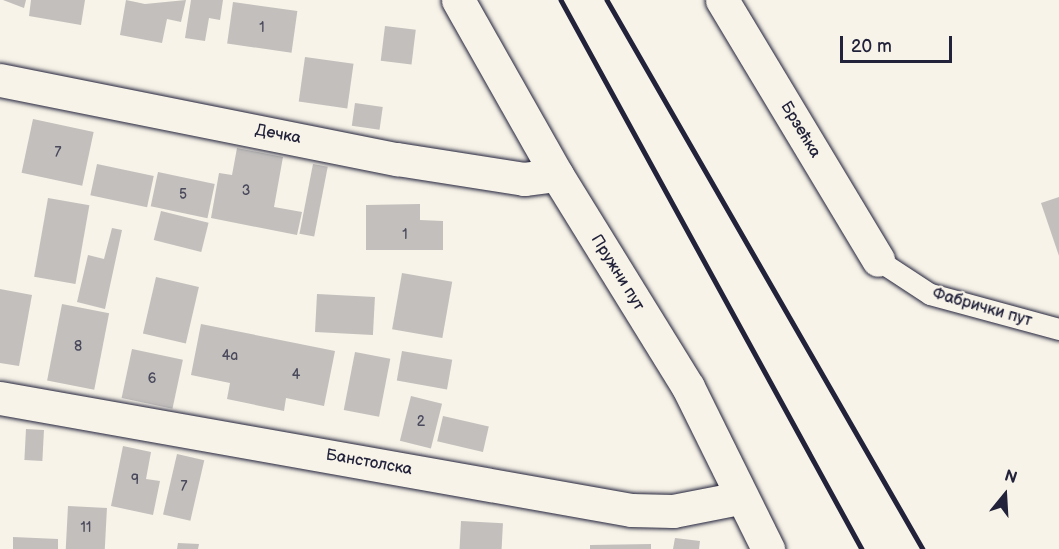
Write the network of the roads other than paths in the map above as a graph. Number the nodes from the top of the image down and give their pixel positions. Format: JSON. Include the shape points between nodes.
{"nodes":[{"id":1,"x":458,"y":0,"type":"edge"},
{"id":2,"x":722,"y":0,"type":"edge"},
{"id":3,"x":0,"y":80,"type":"edge"},
{"id":4,"x":556,"y":175,"type":"junction"},
{"id":5,"x":878,"y":260,"type":"joint"},
{"id":6,"x":1059,"y":329,"type":"edge"},
{"id":7,"x":0,"y":398,"type":"edge"},
{"id":8,"x":739,"y":498,"type":"junction"},
{"id":9,"x":768,"y":549,"type":"edge"}],
"edges":[{"from":1,"to":4,"type":"street","name":"Пружни пут"},
{"from":2,"to":5,"type":"street","name":"Брзећка"},
{"from":3,"to":4,"type":"street","name":"Дечка","via":[[398,159],[524,179]]},
{"from":4,"to":8,"type":"street","name":"Пружни пут","via":[[688,387]]},
{"from":5,"to":6,"type":"lane","name":"Фабрички пут","via":[[930,294]]},
{"from":7,"to":8,"type":"street","name":"Банстолска","via":[[631,510],[673,511]]},
{"from":8,"to":9,"type":"street","name":"Пружни пут"}]}
